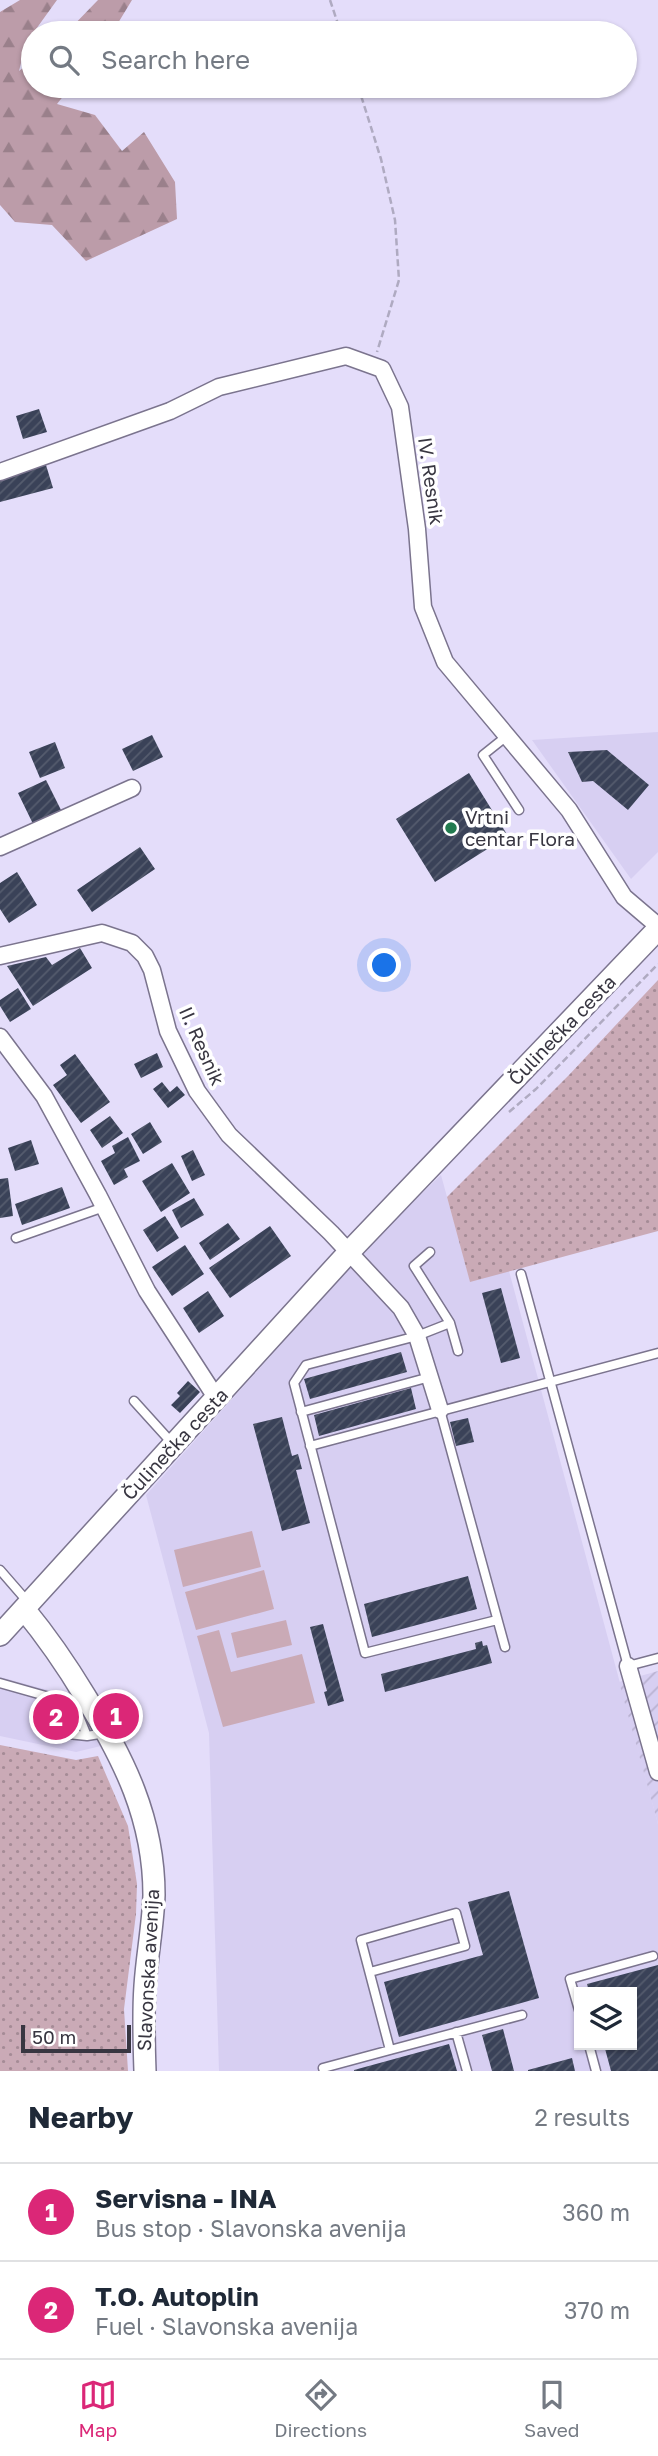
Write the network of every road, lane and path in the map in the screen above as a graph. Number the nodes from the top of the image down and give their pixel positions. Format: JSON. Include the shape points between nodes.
{"nodes":[{"id":1,"x":330,"y":0,"type":"edge"},
{"id":2,"x":337,"y":21,"type":"edge"},
{"id":3,"x":362,"y":98,"type":"edge"},
{"id":4,"x":373,"y":366,"type":"junction"},
{"id":5,"x":0,"y":472,"type":"edge"},
{"id":6,"x":508,"y":735,"type":"junction"},
{"id":7,"x":132,"y":788,"type":"dead end"},
{"id":8,"x":519,"y":810,"type":"dead end"},
{"id":9,"x":0,"y":847,"type":"edge"},
{"id":10,"x":658,"y":928,"type":"edge"},
{"id":11,"x":0,"y":956,"type":"edge"},
{"id":12,"x":658,"y":964,"type":"edge"},
{"id":13,"x":0,"y":1037,"type":"edge"},
{"id":14,"x":508,"y":1114,"type":"dead end"},
{"id":15,"x":104,"y":1207,"type":"junction"},
{"id":16,"x":16,"y":1238,"type":"dead end"},
{"id":17,"x":349,"y":1252,"type":"junction"},
{"id":18,"x":430,"y":1252,"type":"dead end"},
{"id":19,"x":522,"y":1275,"type":"dead end"},
{"id":20,"x":450,"y":1324,"type":"junction"},
{"id":21,"x":417,"y":1336,"type":"junction"},
{"id":22,"x":458,"y":1351,"type":"dead end"},
{"id":23,"x":658,"y":1353,"type":"edge"},
{"id":24,"x":429,"y":1377,"type":"junction"},
{"id":25,"x":551,"y":1383,"type":"junction"},
{"id":26,"x":217,"y":1399,"type":"junction"},
{"id":27,"x":134,"y":1401,"type":"dead end"},
{"id":28,"x":440,"y":1410,"type":"junction"},
{"id":29,"x":301,"y":1412,"type":"junction"},
{"id":30,"x":174,"y":1446,"type":"junction"},
{"id":31,"x":310,"y":1447,"type":"junction"},
{"id":32,"x":0,"y":1570,"type":"edge"},
{"id":33,"x":27,"y":1606,"type":"junction"},
{"id":34,"x":497,"y":1620,"type":"junction"},
{"id":35,"x":0,"y":1635,"type":"edge"},
{"id":36,"x":505,"y":1647,"type":"dead end"},
{"id":37,"x":658,"y":1658,"type":"edge"},
{"id":38,"x":628,"y":1666,"type":"junction"},
{"id":39,"x":0,"y":1683,"type":"edge"},
{"id":40,"x":80,"y":1701,"type":"junction"},
{"id":41,"x":108,"y":1732,"type":"junction"},
{"id":42,"x":87,"y":1736,"type":"junction"},
{"id":43,"x":658,"y":1772,"type":"edge"},
{"id":44,"x":653,"y":1956,"type":"dead end"},
{"id":45,"x":370,"y":1972,"type":"junction"},
{"id":46,"x":574,"y":1993,"type":"edge"},
{"id":47,"x":522,"y":2015,"type":"dead end"},
{"id":48,"x":456,"y":2032,"type":"junction"},
{"id":49,"x":390,"y":2050,"type":"junction"},
{"id":50,"x":590,"y":2050,"type":"edge"},
{"id":51,"x":145,"y":2071,"type":"edge"},
{"id":52,"x":324,"y":2071,"type":"edge"},
{"id":53,"x":467,"y":2071,"type":"edge"},
{"id":54,"x":596,"y":2071,"type":"edge"}],
"edges":[{"from":1,"to":2,"type":"path"},
{"from":3,"to":4,"type":"path","via":[[396,220],[398,280]]},
{"from":4,"to":5,"type":"street","via":[[346,356],[219,387],[170,411]]},
{"from":4,"to":6,"type":"street","name":"IV. Resnik","via":[[382,369],[400,407],[423,607],[445,662]]},
{"from":6,"to":8,"type":"lane","via":[[483,755]]},
{"from":6,"to":10,"type":"street","name":"IV. Resnik","via":[[569,810],[624,897]]},
{"from":7,"to":9,"type":"street"},
{"from":10,"to":17,"type":"street","name":"Čulinečka cesta"},
{"from":11,"to":17,"type":"street","name":"II. Resnik","via":[[102,933],[132,943],[152,970],[168,1031],[212,1113]]},
{"from":12,"to":14,"type":"path"},
{"from":13,"to":15,"type":"street","via":[[44,1096]]},
{"from":15,"to":16,"type":"lane"},
{"from":15,"to":26,"type":"street","via":[[147,1292]]},
{"from":17,"to":21,"type":"street","via":[[401,1308]]},
{"from":17,"to":26,"type":"street","name":"Čulinečka cesta"},
{"from":18,"to":20,"type":"lane","via":[[414,1266]]},
{"from":19,"to":25,"type":"lane"},
{"from":20,"to":21,"type":"lane"},
{"from":20,"to":22,"type":"lane"},
{"from":21,"to":24,"type":"street"},
{"from":21,"to":29,"type":"lane","via":[[306,1365],[294,1384]]},
{"from":23,"to":25,"type":"lane"},
{"from":24,"to":28,"type":"street"},
{"from":24,"to":29,"type":"lane"},
{"from":25,"to":28,"type":"lane"},
{"from":25,"to":38,"type":"lane"},
{"from":26,"to":30,"type":"street","name":"Čulinečka cesta"},
{"from":27,"to":30,"type":"lane"},
{"from":28,"to":31,"type":"lane"},
{"from":28,"to":34,"type":"lane"},
{"from":29,"to":31,"type":"lane"},
{"from":30,"to":33,"type":"street","name":"Čulinečka cesta"},
{"from":31,"to":34,"type":"lane","via":[[365,1653]]},
{"from":32,"to":33,"type":"lane"},
{"from":33,"to":35,"type":"street","name":"Čulinečka cesta"},
{"from":33,"to":40,"type":"street","name":"Slavonska avenija","via":[[65,1662]]},
{"from":34,"to":36,"type":"lane"},
{"from":37,"to":38,"type":"lane"},
{"from":38,"to":43,"type":"street"},
{"from":39,"to":40,"type":"lane"},
{"from":40,"to":41,"type":"street","name":"Slavonska avenija"},
{"from":40,"to":42,"type":"lane"},
{"from":40,"to":42,"type":"lane","via":[[68,1734]]},
{"from":41,"to":42,"type":"lane"},
{"from":41,"to":51,"type":"street","name":"Slavonska avenija","via":[[128,1770],[149,1842],[154,1894],[145,1985]]},
{"from":44,"to":46,"type":"lane","via":[[570,1979]]},
{"from":45,"to":45,"type":"lane","via":[[465,1946],[456,1913],[361,1940]]},
{"from":45,"to":49,"type":"lane"},
{"from":47,"to":48,"type":"lane"},
{"from":48,"to":49,"type":"lane"},
{"from":48,"to":53,"type":"lane"},
{"from":49,"to":52,"type":"lane"},
{"from":50,"to":54,"type":"lane"}]}
